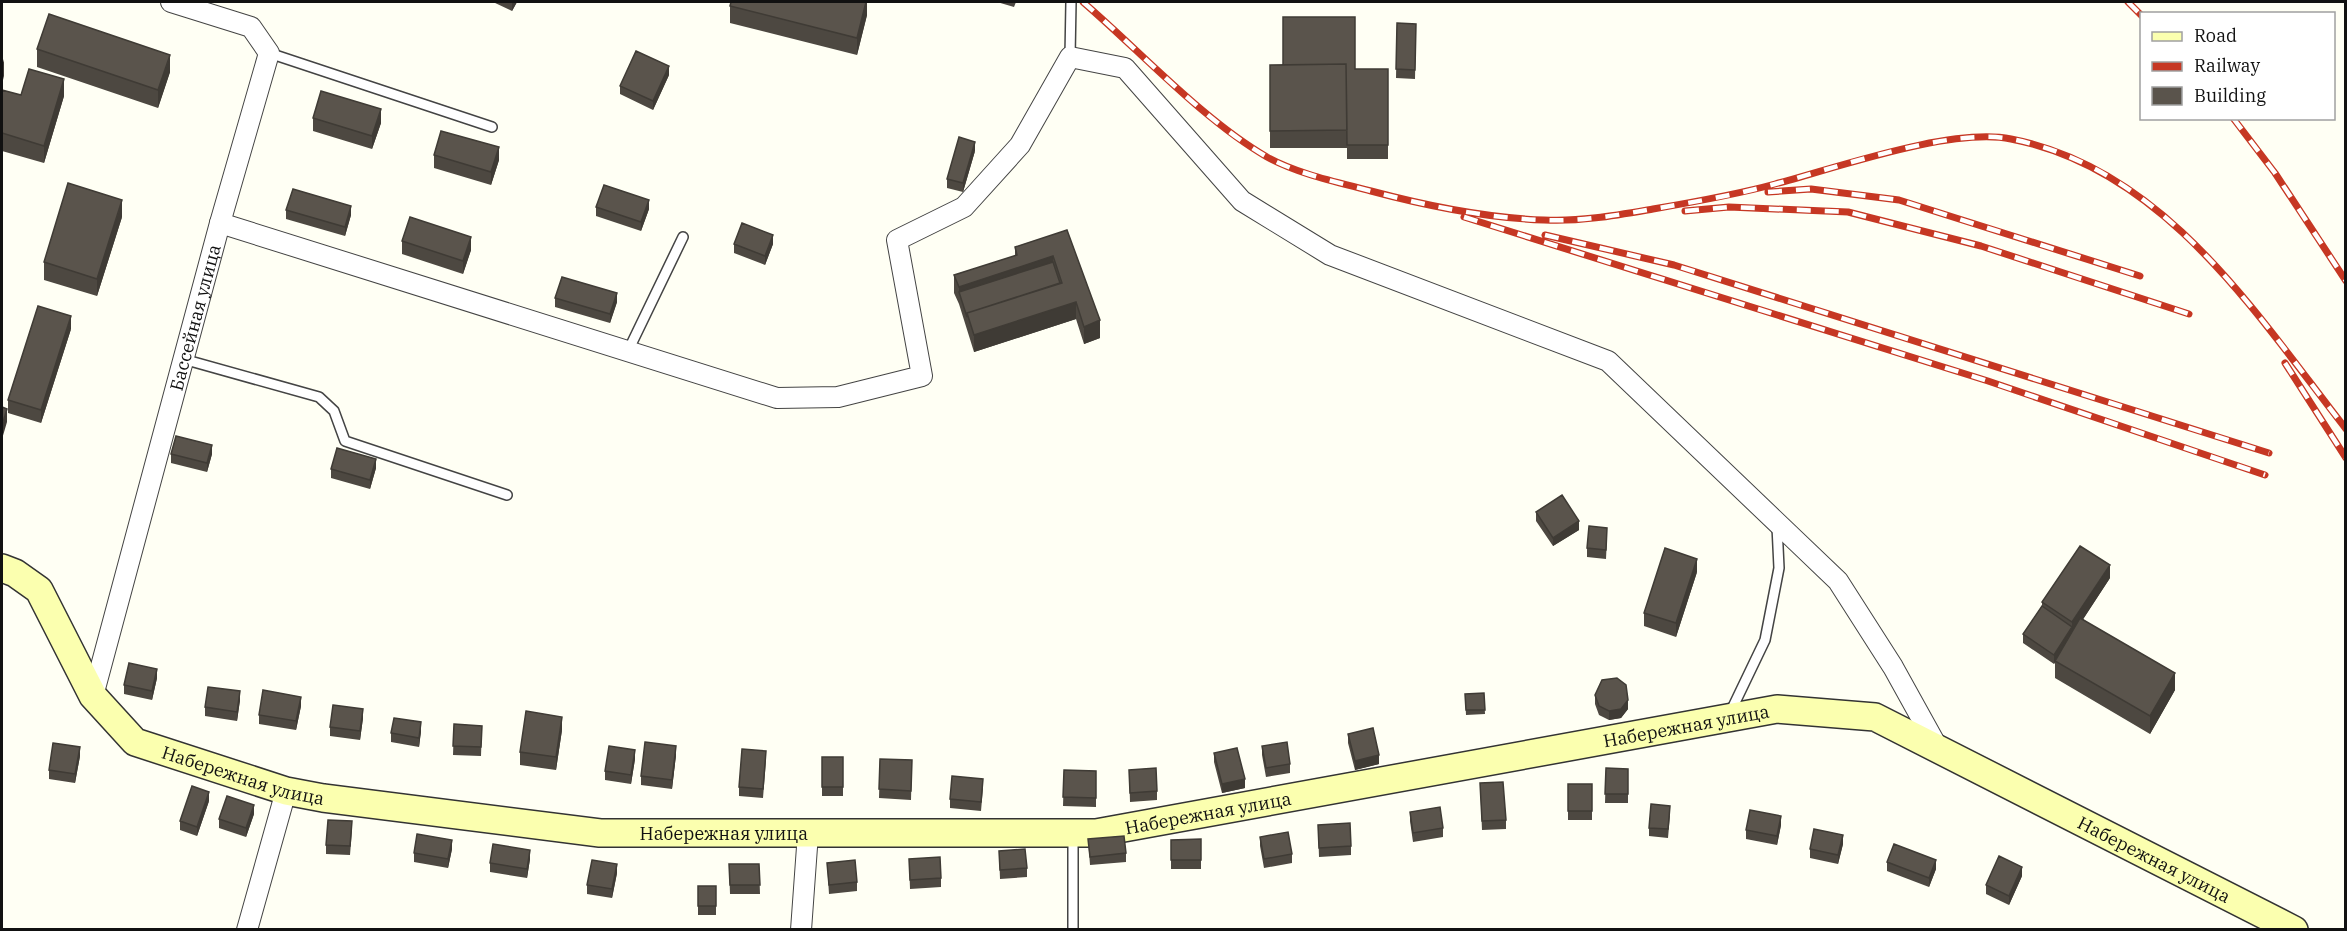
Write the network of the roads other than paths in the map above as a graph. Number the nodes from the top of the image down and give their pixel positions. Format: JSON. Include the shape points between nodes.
{"nodes":[{"id":1,"x":171,"y":2,"type":"edge"},
{"id":2,"x":1071,"y":2,"type":"edge"},
{"id":3,"x":269,"y":52,"type":"junction"},
{"id":4,"x":1070,"y":57,"type":"junction"},
{"id":5,"x":492,"y":127,"type":"dead end"},
{"id":6,"x":220,"y":223,"type":"junction"},
{"id":7,"x":683,"y":237,"type":"dead end"},
{"id":8,"x":628,"y":351,"type":"junction"},
{"id":9,"x":183,"y":359,"type":"junction"},
{"id":10,"x":507,"y":495,"type":"dead end"},
{"id":11,"x":1776,"y":524,"type":"junction"},
{"id":12,"x":2,"y":568,"type":"edge"},
{"id":13,"x":93,"y":696,"type":"junction"},
{"id":14,"x":1728,"y":718,"type":"junction"},
{"id":15,"x":1939,"y":750,"type":"junction"},
{"id":16,"x":286,"y":791,"type":"junction"},
{"id":17,"x":808,"y":833,"type":"junction"},
{"id":18,"x":1073,"y":833,"type":"junction"},
{"id":19,"x":247,"y":930,"type":"edge"},
{"id":20,"x":801,"y":930,"type":"edge"},
{"id":21,"x":1073,"y":930,"type":"edge"},
{"id":22,"x":2294,"y":930,"type":"edge"}],
"edges":[{"from":1,"to":3,"type":"street","via":[[251,27]]},
{"from":2,"to":4,"type":"lane"},
{"from":3,"to":5,"type":"lane"},
{"from":3,"to":6,"type":"street","name":"Бассейная улица"},
{"from":4,"to":8,"type":"street","via":[[1020,145],[964,207],[897,240],[922,376],[838,397],[777,398]]},
{"from":4,"to":11,"type":"street","via":[[1125,68],[1242,201],[1330,255],[1608,361]]},
{"from":6,"to":8,"type":"street"},
{"from":6,"to":9,"type":"street","name":"Бассейная улица"},
{"from":7,"to":8,"type":"lane"},
{"from":9,"to":10,"type":"lane","via":[[319,397],[334,411],[345,441]]},
{"from":9,"to":13,"type":"street","name":"Бассейная улица"},
{"from":11,"to":14,"type":"lane","via":[[1779,568],[1765,640]]},
{"from":11,"to":15,"type":"street","via":[[1838,581],[1893,667]]},
{"from":12,"to":13,"type":"street","name":"Набережная улица","via":[[39,590]]},
{"from":13,"to":16,"type":"street","name":"Набережная улица","via":[[135,742]]},
{"from":14,"to":15,"type":"street","name":"Набережная улица","via":[[1777,709],[1875,717]]},
{"from":14,"to":18,"type":"street","name":"Набережная улица","via":[[1096,833]]},
{"from":15,"to":22,"type":"street","name":"Набережная улица"},
{"from":16,"to":17,"type":"street","name":"Набережная улица","via":[[600,833]]},
{"from":16,"to":19,"type":"street"},
{"from":17,"to":18,"type":"street","name":"Набережная улица"},
{"from":17,"to":20,"type":"street"},
{"from":18,"to":21,"type":"lane"}]}
